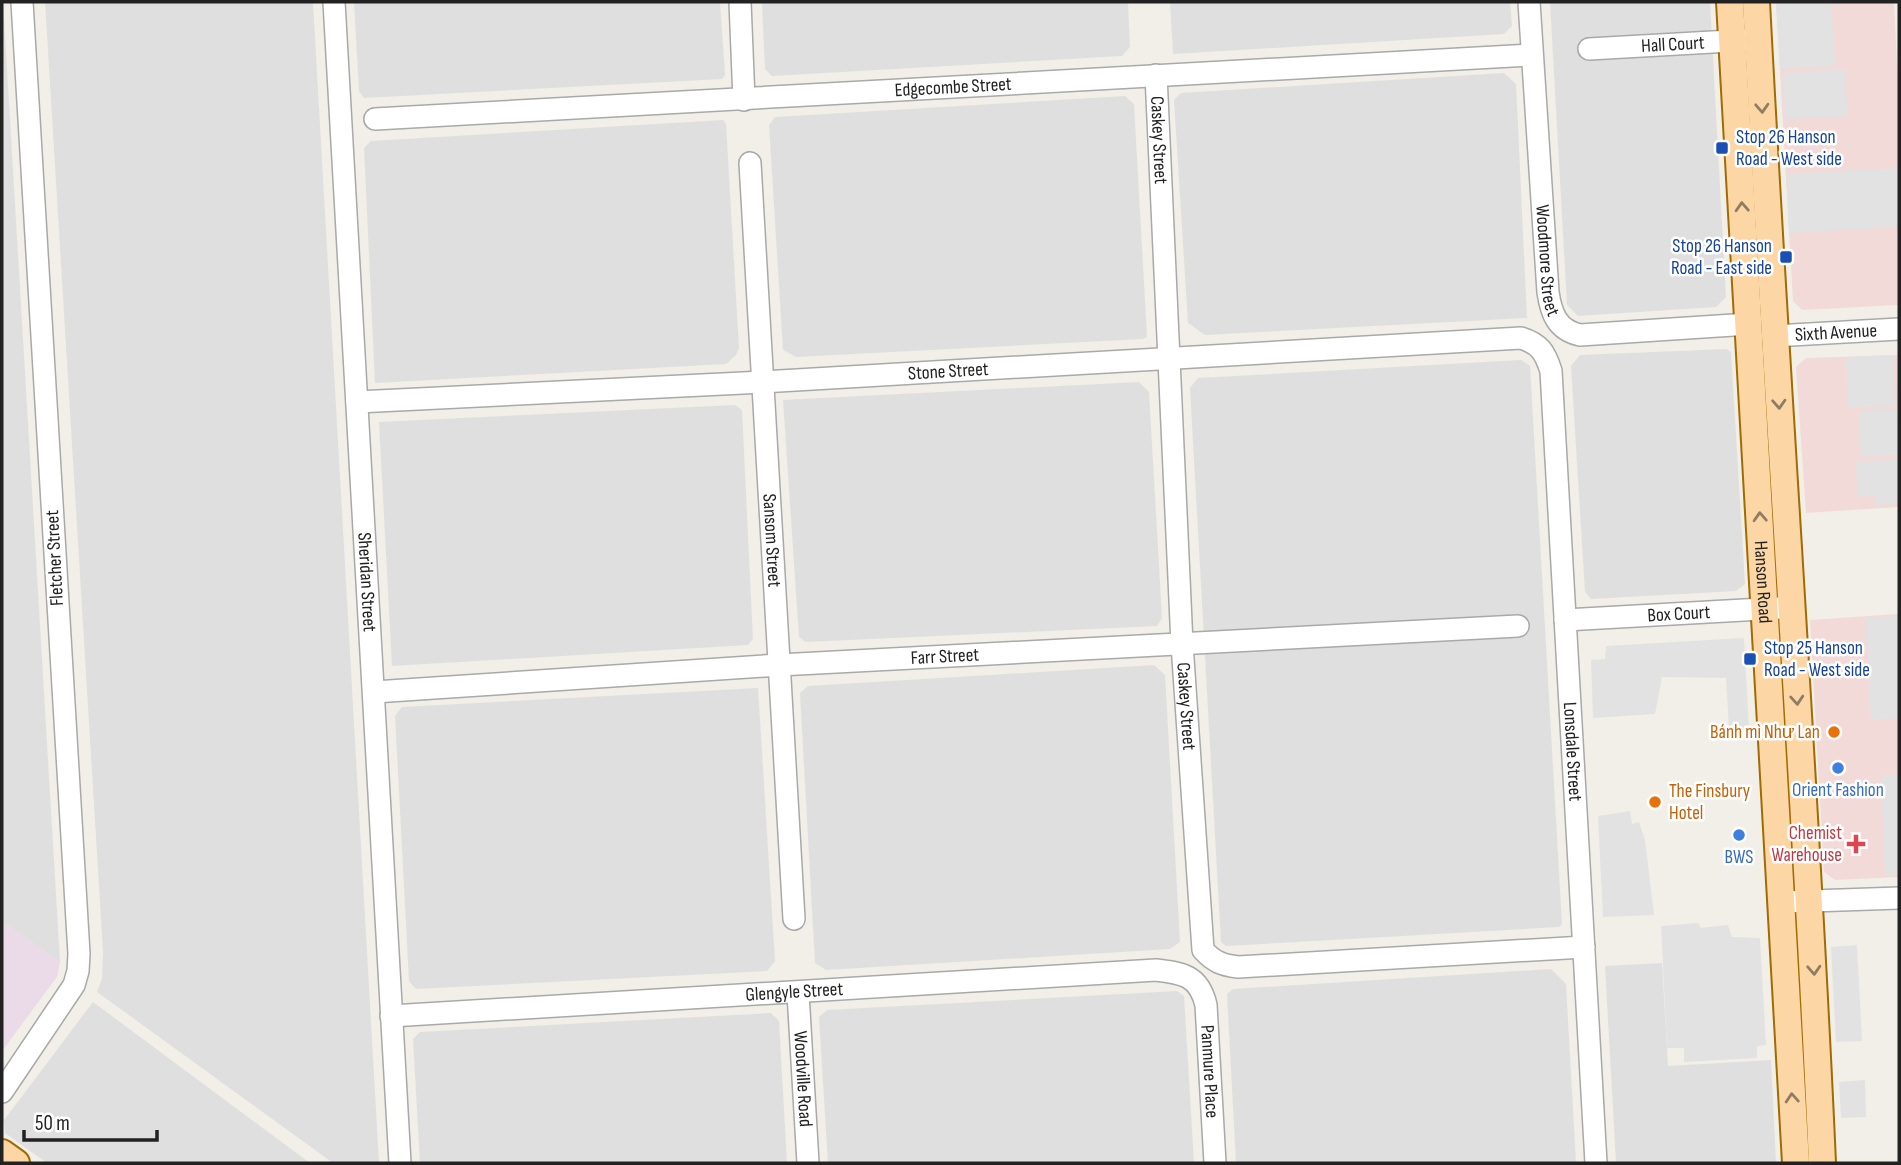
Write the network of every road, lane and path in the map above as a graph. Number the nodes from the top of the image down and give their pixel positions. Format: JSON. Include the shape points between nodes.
{"nodes":[{"id":1,"x":22,"y":2,"type":"edge"},
{"id":2,"x":334,"y":2,"type":"edge"},
{"id":3,"x":740,"y":2,"type":"edge"},
{"id":4,"x":1529,"y":2,"type":"edge"},
{"id":5,"x":1730,"y":2,"type":"edge"},
{"id":6,"x":1756,"y":2,"type":"edge"},
{"id":7,"x":1745,"y":40,"type":"junction"},
{"id":8,"x":1589,"y":49,"type":"dead end"},
{"id":9,"x":1531,"y":55,"type":"junction"},
{"id":10,"x":1156,"y":75,"type":"junction"},
{"id":11,"x":744,"y":100,"type":"junction"},
{"id":12,"x":375,"y":119,"type":"dead end"},
{"id":13,"x":750,"y":163,"type":"dead end"},
{"id":14,"x":1749,"y":324,"type":"junction"},
{"id":15,"x":1899,"y":329,"type":"edge"},
{"id":16,"x":1775,"y":336,"type":"junction"},
{"id":17,"x":1536,"y":343,"type":"joint"},
{"id":18,"x":1169,"y":358,"type":"junction"},
{"id":19,"x":764,"y":382,"type":"junction"},
{"id":20,"x":357,"y":402,"type":"junction"},
{"id":21,"x":1778,"y":609,"type":"junction"},
{"id":22,"x":1565,"y":620,"type":"junction"},
{"id":23,"x":1518,"y":626,"type":"dead end"},
{"id":24,"x":1182,"y":644,"type":"junction"},
{"id":25,"x":779,"y":666,"type":"junction"},
{"id":26,"x":374,"y":692,"type":"junction"},
{"id":27,"x":1899,"y":898,"type":"edge"},
{"id":28,"x":1811,"y":901,"type":"junction"},
{"id":29,"x":1783,"y":902,"type":"junction"},
{"id":30,"x":794,"y":919,"type":"dead end"},
{"id":31,"x":1584,"y":947,"type":"junction"},
{"id":32,"x":1195,"y":982,"type":"joint"},
{"id":33,"x":798,"y":993,"type":"junction"},
{"id":34,"x":391,"y":1016,"type":"junction"},
{"id":35,"x":2,"y":1092,"type":"edge"},
{"id":36,"x":2,"y":1153,"type":"edge"},
{"id":37,"x":16,"y":1163,"type":"edge"},
{"id":38,"x":400,"y":1163,"type":"edge"},
{"id":39,"x":808,"y":1163,"type":"edge"},
{"id":40,"x":1215,"y":1163,"type":"edge"},
{"id":41,"x":1596,"y":1163,"type":"edge"},
{"id":42,"x":1796,"y":1163,"type":"edge"},
{"id":43,"x":1822,"y":1163,"type":"edge"}],
"edges":[{"from":1,"to":35,"type":"street","name":"Fletcher Street","via":[[79,954],[69,993]]},
{"from":2,"to":20,"type":"street","name":"Sheridan Street"},
{"from":3,"to":11,"type":"street"},
{"from":4,"to":9,"type":"street","name":"Woodmore Street"},
{"from":5,"to":7,"type":"main road","name":"Hanson Road"},
{"from":6,"to":7,"type":"main road","name":"Hanson Road"},
{"from":7,"to":8,"type":"street","name":"Hall Court"},
{"from":14,"to":7,"type":"main road","name":"Hanson Road","one_way":true},
{"from":7,"to":16,"type":"main road","name":"Hanson Road","one_way":true},
{"from":9,"to":10,"type":"street","name":"Edgecombe Street"},
{"from":9,"to":14,"type":"street","name":"Woodmore Street","via":[[1548,292],[1553,316],[1560,325],[1580,335]]},
{"from":10,"to":11,"type":"street","name":"Edgecombe Street"},
{"from":10,"to":18,"type":"street","name":"Caskey Street"},
{"from":11,"to":12,"type":"street","name":"Edgecombe Street"},
{"from":13,"to":19,"type":"street","name":"Sansom Street"},
{"from":14,"to":16,"type":"main road"},
{"from":21,"to":14,"type":"main road","name":"Hanson Road","one_way":true},
{"from":15,"to":16,"type":"street","name":"Sixth Avenue"},
{"from":16,"to":21,"type":"main road","name":"Hanson Road","one_way":true},
{"from":17,"to":18,"type":"street","name":"Stone Street","via":[[1521,338]]},
{"from":17,"to":22,"type":"street","name":"Lonsdale Street","via":[[1546,354],[1551,371]]},
{"from":18,"to":19,"type":"street","name":"Stone Street"},
{"from":18,"to":24,"type":"street","name":"Caskey Street"},
{"from":19,"to":20,"type":"street","name":"Stone Street"},
{"from":19,"to":25,"type":"street","name":"Sansom Street"},
{"from":20,"to":26,"type":"street","name":"Sheridan Street"},
{"from":21,"to":22,"type":"street","name":"Box Court"},
{"from":21,"to":28,"type":"main road","name":"Hanson Road","one_way":true},
{"from":21,"to":29,"type":"main road","name":"Hanson Road","via":[[1772,760]]},
{"from":22,"to":31,"type":"street","name":"Lonsdale Street"},
{"from":23,"to":24,"type":"street","name":"Farr Street"},
{"from":24,"to":25,"type":"street","name":"Farr Street"},
{"from":24,"to":31,"type":"street","name":"Caskey Street","via":[[1201,937],[1203,950],[1212,960],[1238,967]]},
{"from":25,"to":26,"type":"street","name":"Farr Street"},
{"from":25,"to":30,"type":"street","name":"Sansom Street"},
{"from":26,"to":34,"type":"street","name":"Sheridan Street"},
{"from":27,"to":28,"type":"street"},
{"from":28,"to":29,"type":"street"},
{"from":28,"to":43,"type":"main road","name":"Hanson Road","one_way":true},
{"from":42,"to":29,"type":"main road","name":"Hanson Road","one_way":true},
{"from":31,"to":41,"type":"street","name":"Lonsdale Street"},
{"from":32,"to":33,"type":"street","name":"Glengyle Street","via":[[1184,973],[1156,970]]},
{"from":32,"to":40,"type":"street","name":"Panmure Place","via":[[1206,1004]]},
{"from":33,"to":34,"type":"street","name":"Glengyle Street"},
{"from":33,"to":39,"type":"street","name":"Woodville Road"},
{"from":34,"to":38,"type":"street","name":"Sheridan Street"},
{"from":36,"to":37,"type":"main road"}]}
